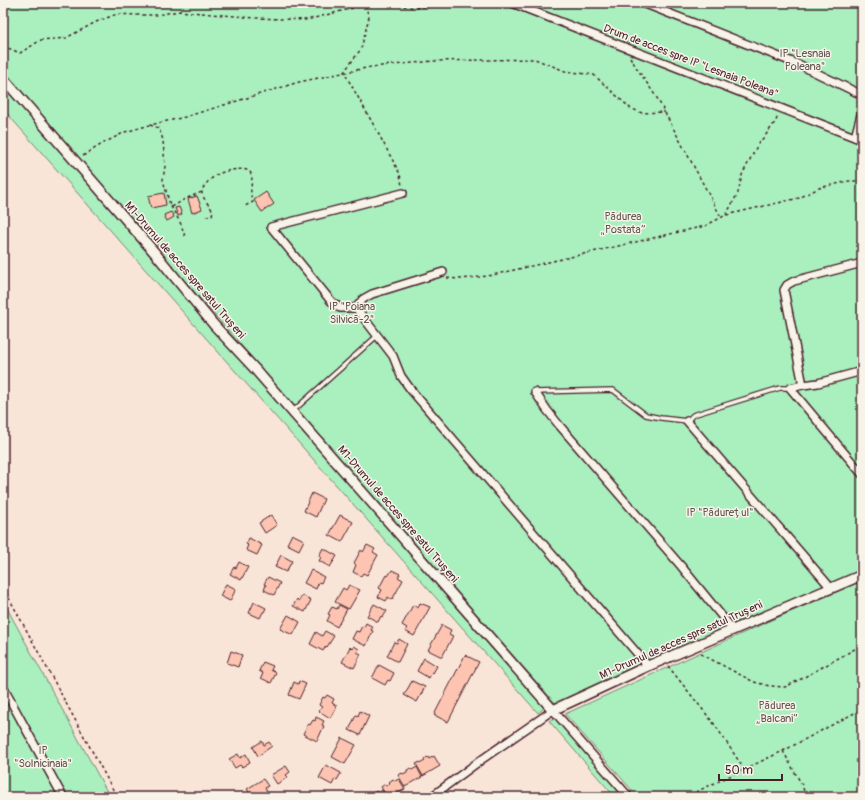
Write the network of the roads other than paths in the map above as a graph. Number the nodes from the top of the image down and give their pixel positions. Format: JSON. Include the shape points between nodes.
{"nodes":[{"id":1,"x":512,"y":3,"type":"edge"},
{"id":2,"x":643,"y":3,"type":"edge"},
{"id":3,"x":3,"y":78,"type":"edge"},
{"id":4,"x":862,"y":95,"type":"edge"},
{"id":5,"x":862,"y":111,"type":"edge"},
{"id":6,"x":859,"y":138,"type":"edge"},
{"id":7,"x":403,"y":194,"type":"road end"},
{"id":8,"x":862,"y":263,"type":"edge"},
{"id":9,"x":443,"y":272,"type":"road end"},
{"id":10,"x":356,"y":308,"type":"junction"},
{"id":11,"x":378,"y":335,"type":"junction"},
{"id":12,"x":862,"y":372,"type":"edge"},
{"id":13,"x":803,"y":385,"type":"junction"},
{"id":14,"x":790,"y":388,"type":"junction"},
{"id":15,"x":536,"y":392,"type":"joint"},
{"id":16,"x":292,"y":412,"type":"junction"},
{"id":17,"x":687,"y":421,"type":"junction"},
{"id":18,"x":862,"y":474,"type":"edge"},
{"id":19,"x":862,"y":574,"type":"edge"},
{"id":20,"x":831,"y":588,"type":"junction"},
{"id":21,"x":733,"y":630,"type":"junction"},
{"id":22,"x":648,"y":666,"type":"junction"},
{"id":23,"x":3,"y":687,"type":"edge"},
{"id":24,"x":553,"y":710,"type":"junction"},
{"id":25,"x":63,"y":797,"type":"edge"},
{"id":26,"x":431,"y":797,"type":"edge"},
{"id":27,"x":629,"y":797,"type":"edge"}],
"edges":[{"from":1,"to":6,"type":"street","name":"Drum de acces spre IP \"Lesnaia Poleana\""},
{"from":2,"to":4,"type":"street","via":[[800,65]]},
{"from":3,"to":16,"type":"street","name":"M1-Drumul de acces spre satul Trușeni","via":[[155,252],[214,325]]},
{"from":5,"to":6,"type":"street"},
{"from":7,"to":10,"type":"street","via":[[271,227],[331,301],[340,308]]},
{"from":8,"to":13,"type":"street","via":[[794,281],[784,290]]},
{"from":9,"to":10,"type":"street","via":[[372,294],[363,299]]},
{"from":10,"to":11,"type":"street"},
{"from":11,"to":16,"type":"lane"},
{"from":11,"to":22,"type":"street","via":[[393,356],[401,376],[411,390]]},
{"from":12,"to":13,"type":"street"},
{"from":13,"to":14,"type":"street"},
{"from":14,"to":17,"type":"lane","via":[[780,388],[693,415]]},
{"from":14,"to":18,"type":"street"},
{"from":15,"to":17,"type":"lane","via":[[613,390],[646,415]]},
{"from":15,"to":21,"type":"street","via":[[559,425]]},
{"from":16,"to":24,"type":"street","name":"M1-Drumul de acces spre satul Trușeni"},
{"from":17,"to":20,"type":"street"},
{"from":19,"to":20,"type":"street","name":"M1-Drumul de acces spre satul Trușeni"},
{"from":20,"to":21,"type":"street","name":"M1-Drumul de acces spre satul Trușeni"},
{"from":21,"to":22,"type":"street","name":"M1-Drumul de acces spre satul Trușeni"},
{"from":22,"to":24,"type":"street","name":"M1-Drumul de acces spre satul Trușeni"},
{"from":23,"to":25,"type":"street"},
{"from":24,"to":26,"type":"street"},
{"from":24,"to":27,"type":"street"}]}
